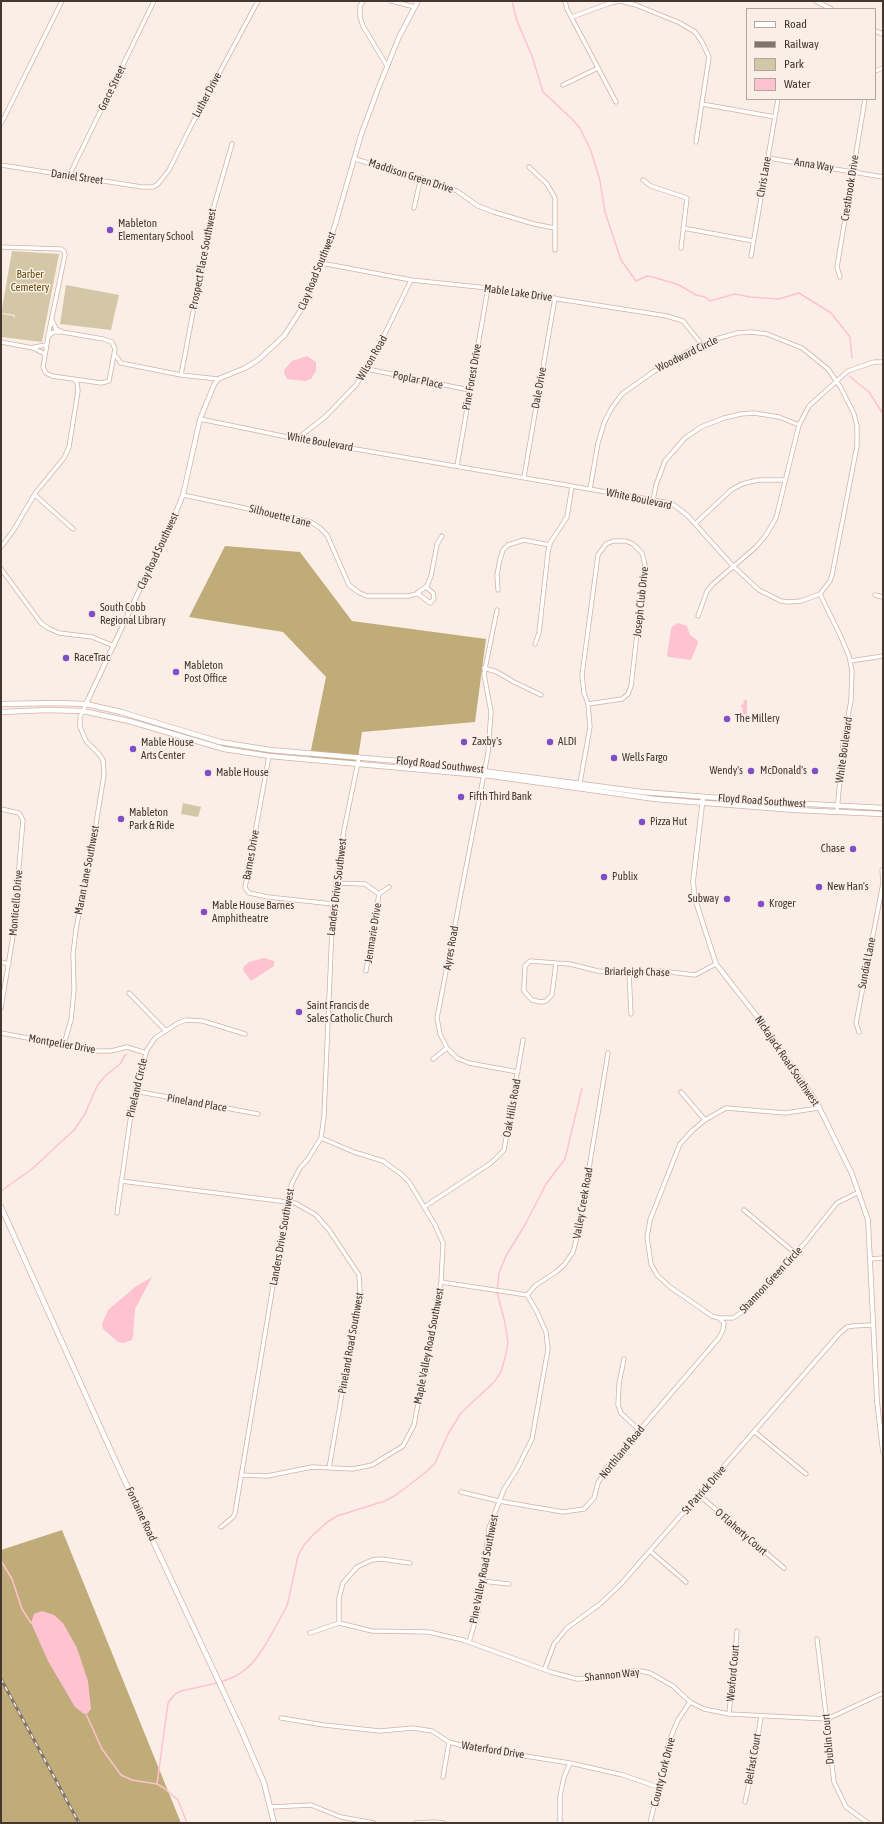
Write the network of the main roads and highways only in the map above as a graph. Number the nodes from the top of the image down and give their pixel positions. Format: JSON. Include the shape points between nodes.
{"nodes":[{"id":1,"x":1,"y":704,"type":"edge"},
{"id":2,"x":1,"y":712,"type":"edge"},
{"id":3,"x":484,"y":773,"type":"junction"},
{"id":4,"x":883,"y":808,"type":"edge"},
{"id":5,"x":837,"y":809,"type":"junction"},
{"id":6,"x":883,"y":814,"type":"edge"},
{"id":7,"x":1,"y":1207,"type":"edge"},
{"id":8,"x":274,"y":1823,"type":"edge"}],
"edges":[{"from":1,"to":3,"type":"main road","name":"Floyd Road Southwest","via":[[86,704],[227,743]]},
{"from":2,"to":3,"type":"main road","name":"Floyd Road Southwest","via":[[83,711],[233,751]]},
{"from":3,"to":5,"type":"main road","name":"Floyd Road Southwest","via":[[642,792]]},
{"from":3,"to":5,"type":"main road","name":"Floyd Road Southwest","via":[[655,799]]},
{"from":4,"to":5,"type":"main road","name":"Floyd Road Southwest"},
{"from":5,"to":6,"type":"main road","name":"Floyd Road Southwest"},
{"from":7,"to":8,"type":"main road","name":"Fontaine Road","via":[[137,1507],[234,1712],[264,1783]]}]}
